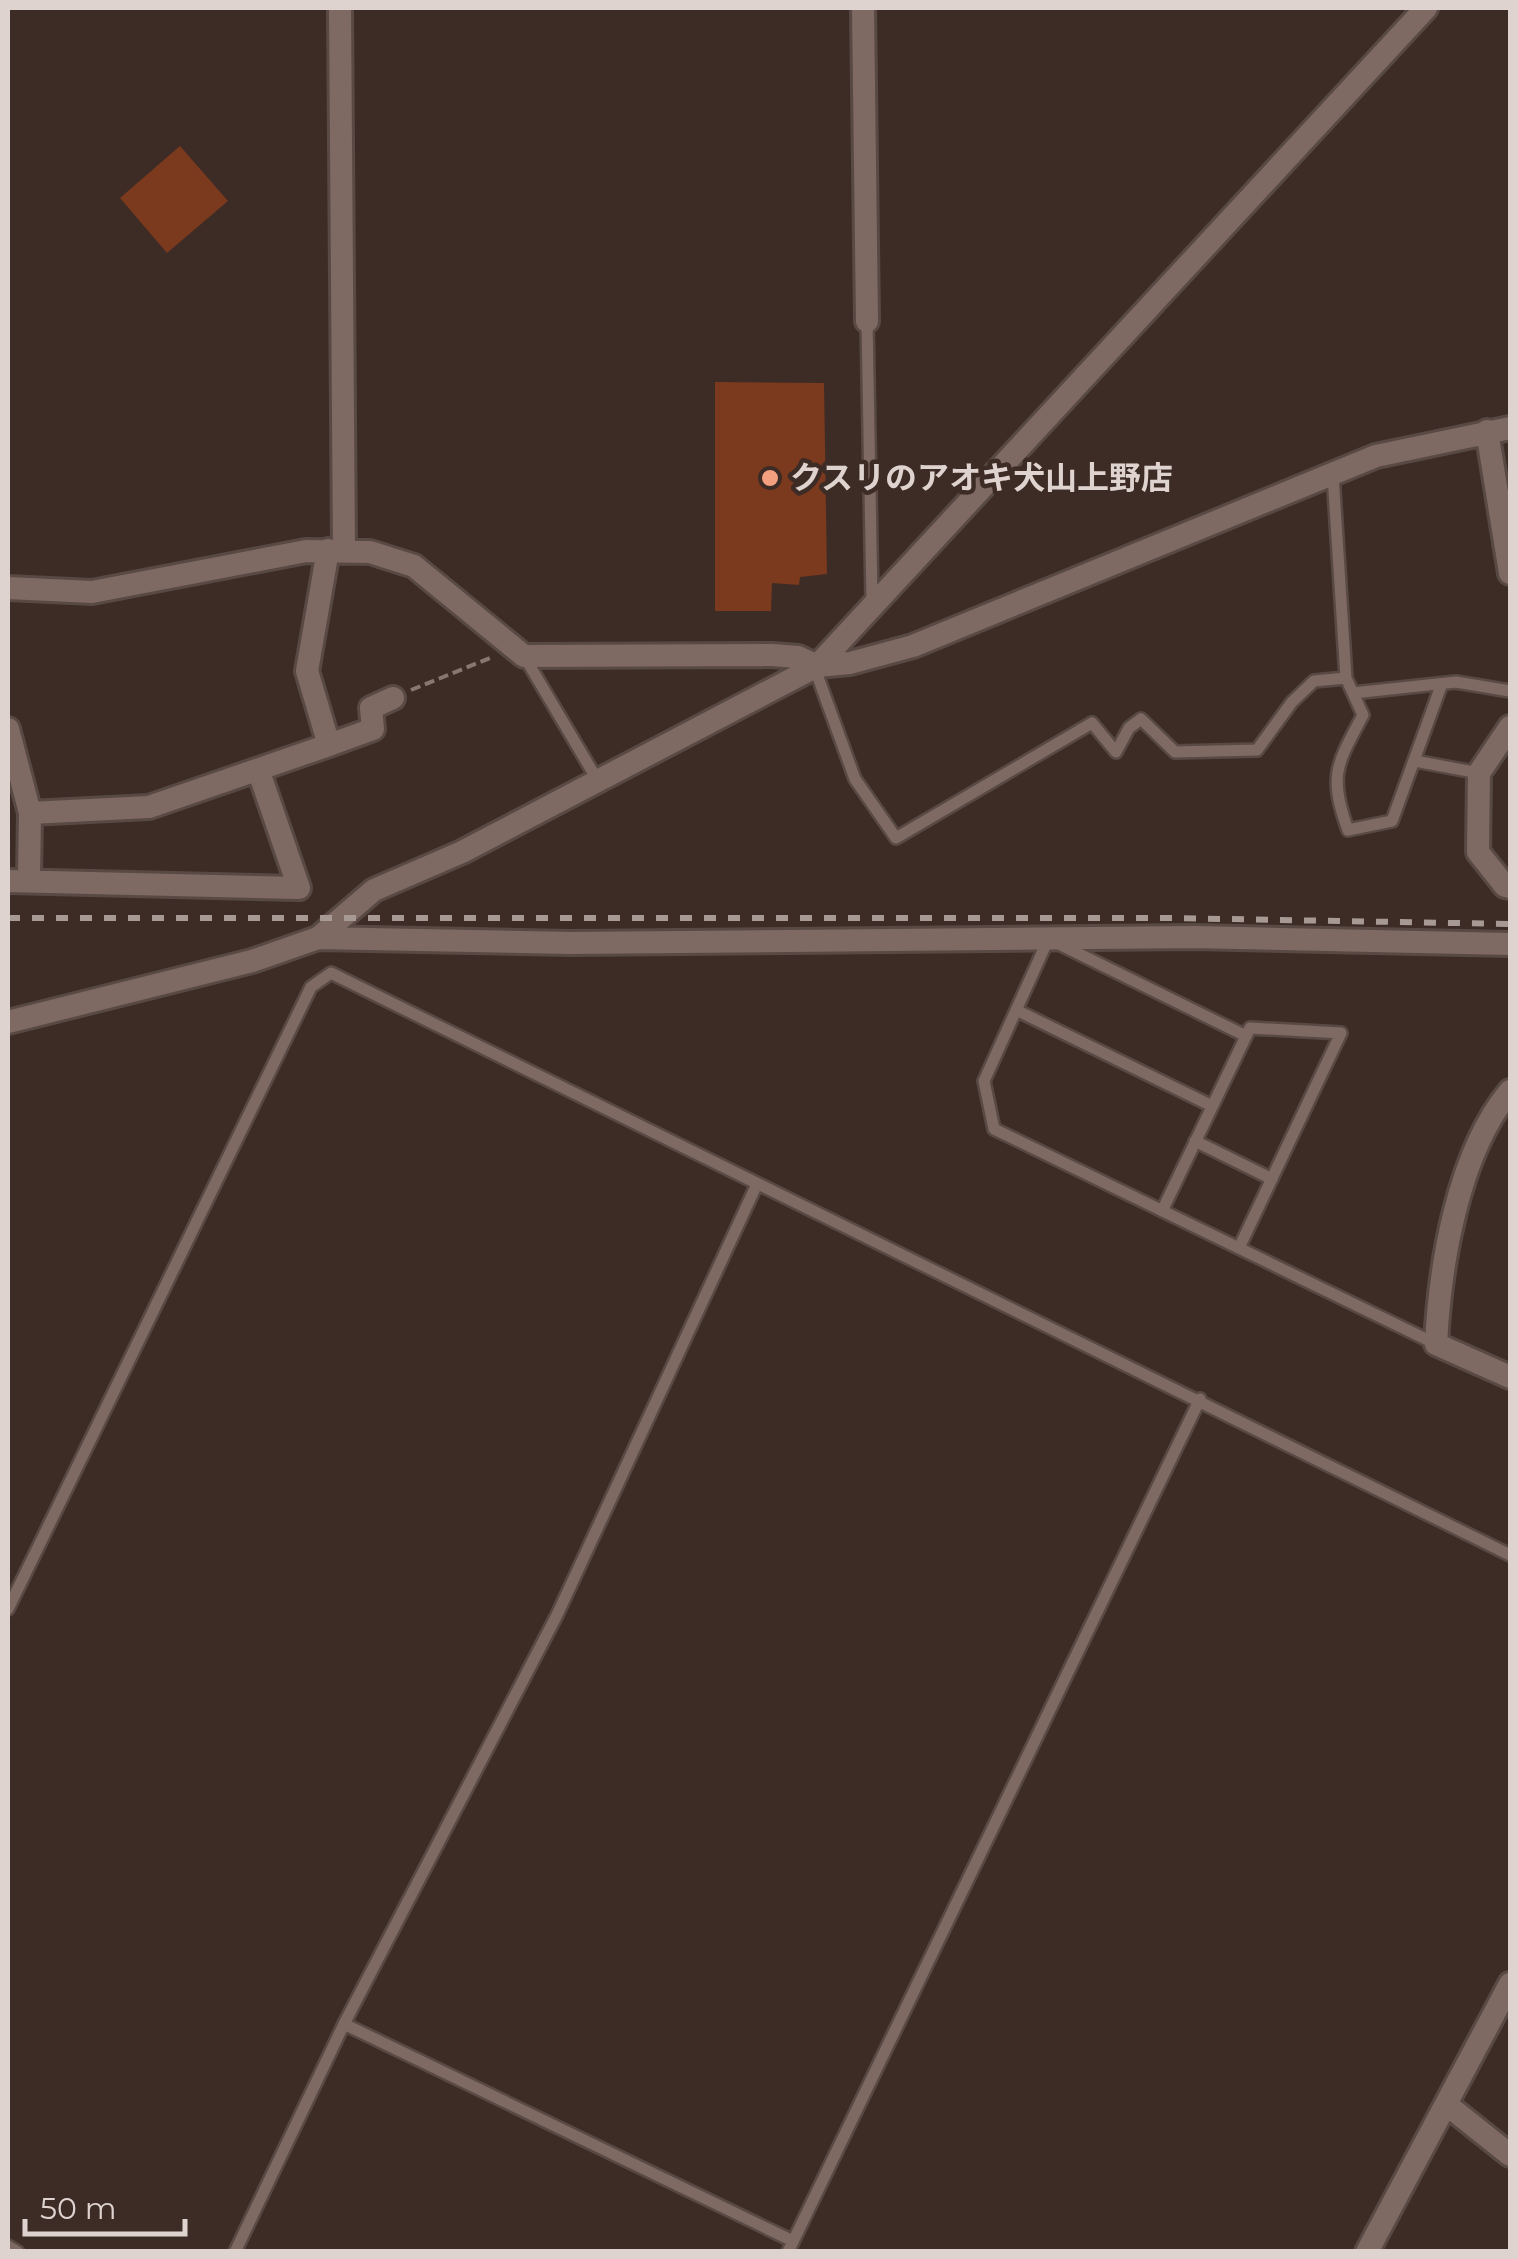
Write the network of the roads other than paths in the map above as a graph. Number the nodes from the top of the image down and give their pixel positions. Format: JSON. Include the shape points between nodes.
{"nodes":[{"id":1,"x":340,"y":8,"type":"edge"},
{"id":2,"x":863,"y":8,"type":"edge"},
{"id":3,"x":1426,"y":8,"type":"edge"},
{"id":4,"x":868,"y":321,"type":"joint"},
{"id":5,"x":1499,"y":429,"type":"edge"},
{"id":6,"x":1333,"y":476,"type":"junction"},
{"id":7,"x":336,"y":550,"type":"junction"},
{"id":8,"x":1510,"y":573,"type":"edge"},
{"id":9,"x":8,"y":588,"type":"edge"},
{"id":10,"x":872,"y":604,"type":"junction"},
{"id":11,"x":520,"y":653,"type":"junction"},
{"id":12,"x":818,"y":666,"type":"junction"},
{"id":13,"x":1346,"y":678,"type":"junction"},
{"id":14,"x":1441,"y":686,"type":"junction"},
{"id":15,"x":1510,"y":691,"type":"edge"},
{"id":16,"x":1353,"y":693,"type":"junction"},
{"id":17,"x":393,"y":698,"type":"road end"},
{"id":18,"x":1510,"y":727,"type":"edge"},
{"id":19,"x":8,"y":729,"type":"edge"},
{"id":20,"x":329,"y":745,"type":"junction"},
{"id":21,"x":1415,"y":761,"type":"junction"},
{"id":22,"x":260,"y":772,"type":"junction"},
{"id":23,"x":1479,"y":773,"type":"junction"},
{"id":24,"x":598,"y":781,"type":"junction"},
{"id":25,"x":30,"y":814,"type":"junction"},
{"id":26,"x":18,"y":880,"type":"edge"},
{"id":27,"x":1510,"y":886,"type":"edge"},
{"id":28,"x":318,"y":938,"type":"junction"},
{"id":29,"x":1050,"y":942,"type":"junction"},
{"id":30,"x":1510,"y":944,"type":"edge"},
{"id":31,"x":1016,"y":1010,"type":"junction"},
{"id":32,"x":8,"y":1022,"type":"edge"},
{"id":33,"x":1246,"y":1036,"type":"junction"},
{"id":34,"x":1510,"y":1091,"type":"edge"},
{"id":35,"x":1212,"y":1106,"type":"junction"},
{"id":36,"x":1196,"y":1141,"type":"junction"},
{"id":37,"x":1272,"y":1179,"type":"junction"},
{"id":38,"x":757,"y":1184,"type":"junction"},
{"id":39,"x":1162,"y":1210,"type":"junction"},
{"id":40,"x":1238,"y":1248,"type":"junction"},
{"id":41,"x":1436,"y":1344,"type":"junction"},
{"id":42,"x":1510,"y":1377,"type":"edge"},
{"id":43,"x":1200,"y":1400,"type":"junction"},
{"id":44,"x":1510,"y":1555,"type":"edge"},
{"id":45,"x":8,"y":1609,"type":"edge"},
{"id":46,"x":1510,"y":1984,"type":"edge"},
{"id":47,"x":344,"y":2024,"type":"junction"},
{"id":48,"x":1446,"y":2104,"type":"junction"},
{"id":49,"x":1510,"y":2155,"type":"edge"},
{"id":50,"x":8,"y":2246,"type":"edge"},
{"id":51,"x":790,"y":2246,"type":"edge"},
{"id":52,"x":18,"y":2252,"type":"edge"},
{"id":53,"x":235,"y":2252,"type":"edge"},
{"id":54,"x":1368,"y":2252,"type":"edge"}],
"edges":[{"from":1,"to":7,"type":"street"},
{"from":2,"to":4,"type":"street"},
{"from":3,"to":10,"type":"street"},
{"from":4,"to":10,"type":"lane"},
{"from":5,"to":6,"type":"street","via":[[1376,456]]},
{"from":5,"to":8,"type":"street"},
{"from":6,"to":12,"type":"street","via":[[913,646]]},
{"from":6,"to":13,"type":"lane"},
{"from":7,"to":9,"type":"street","via":[[92,592]]},
{"from":7,"to":11,"type":"street","via":[[381,554],[414,566]]},
{"from":7,"to":20,"type":"street","via":[[306,671]]},
{"from":10,"to":12,"type":"street"},
{"from":11,"to":12,"type":"street","via":[[772,655]]},
{"from":11,"to":24,"type":"lane"},
{"from":12,"to":13,"type":"lane","via":[[813,673],[855,780],[896,838],[1092,723],[1116,752],[1141,718],[1175,752],[1257,750],[1314,680]]},
{"from":12,"to":24,"type":"street"},
{"from":13,"to":16,"type":"lane"},
{"from":14,"to":15,"type":"lane","via":[[1477,683]]},
{"from":14,"to":16,"type":"lane"},
{"from":14,"to":21,"type":"lane"},
{"from":16,"to":21,"type":"lane","via":[[1363,715],[1336,767],[1348,830],[1392,821]]},
{"from":17,"to":20,"type":"street","via":[[371,708],[373,730]]},
{"from":18,"to":23,"type":"street"},
{"from":19,"to":25,"type":"street"},
{"from":20,"to":22,"type":"street"},
{"from":21,"to":23,"type":"lane"},
{"from":22,"to":25,"type":"street","via":[[149,807]]},
{"from":22,"to":26,"type":"street","via":[[299,888]]},
{"from":23,"to":27,"type":"street","via":[[1478,852]]},
{"from":24,"to":28,"type":"street","via":[[374,890]]},
{"from":25,"to":26,"type":"street"},
{"from":28,"to":29,"type":"street"},
{"from":28,"to":32,"type":"street"},
{"from":29,"to":30,"type":"street","via":[[1194,937]]},
{"from":29,"to":31,"type":"lane"},
{"from":29,"to":33,"type":"lane"},
{"from":31,"to":35,"type":"lane"},
{"from":31,"to":39,"type":"lane","via":[[984,1081],[994,1129]]},
{"from":33,"to":35,"type":"lane"},
{"from":33,"to":37,"type":"lane","via":[[1250,1028],[1341,1032]]},
{"from":34,"to":41,"type":"street","via":[[1476,1146],[1440,1280]]},
{"from":35,"to":36,"type":"lane"},
{"from":36,"to":37,"type":"lane"},
{"from":36,"to":39,"type":"lane"},
{"from":37,"to":40,"type":"lane"},
{"from":38,"to":43,"type":"lane"},
{"from":38,"to":45,"type":"lane","via":[[330,973],[311,987]]},
{"from":38,"to":47,"type":"lane","via":[[557,1615]]},
{"from":39,"to":40,"type":"lane"},
{"from":40,"to":41,"type":"lane"},
{"from":41,"to":42,"type":"street"},
{"from":43,"to":44,"type":"lane"},
{"from":43,"to":51,"type":"lane"},
{"from":46,"to":48,"type":"street"},
{"from":47,"to":51,"type":"lane"},
{"from":47,"to":53,"type":"lane"},
{"from":48,"to":49,"type":"street"},
{"from":48,"to":54,"type":"street"},
{"from":50,"to":52,"type":"lane"}]}
